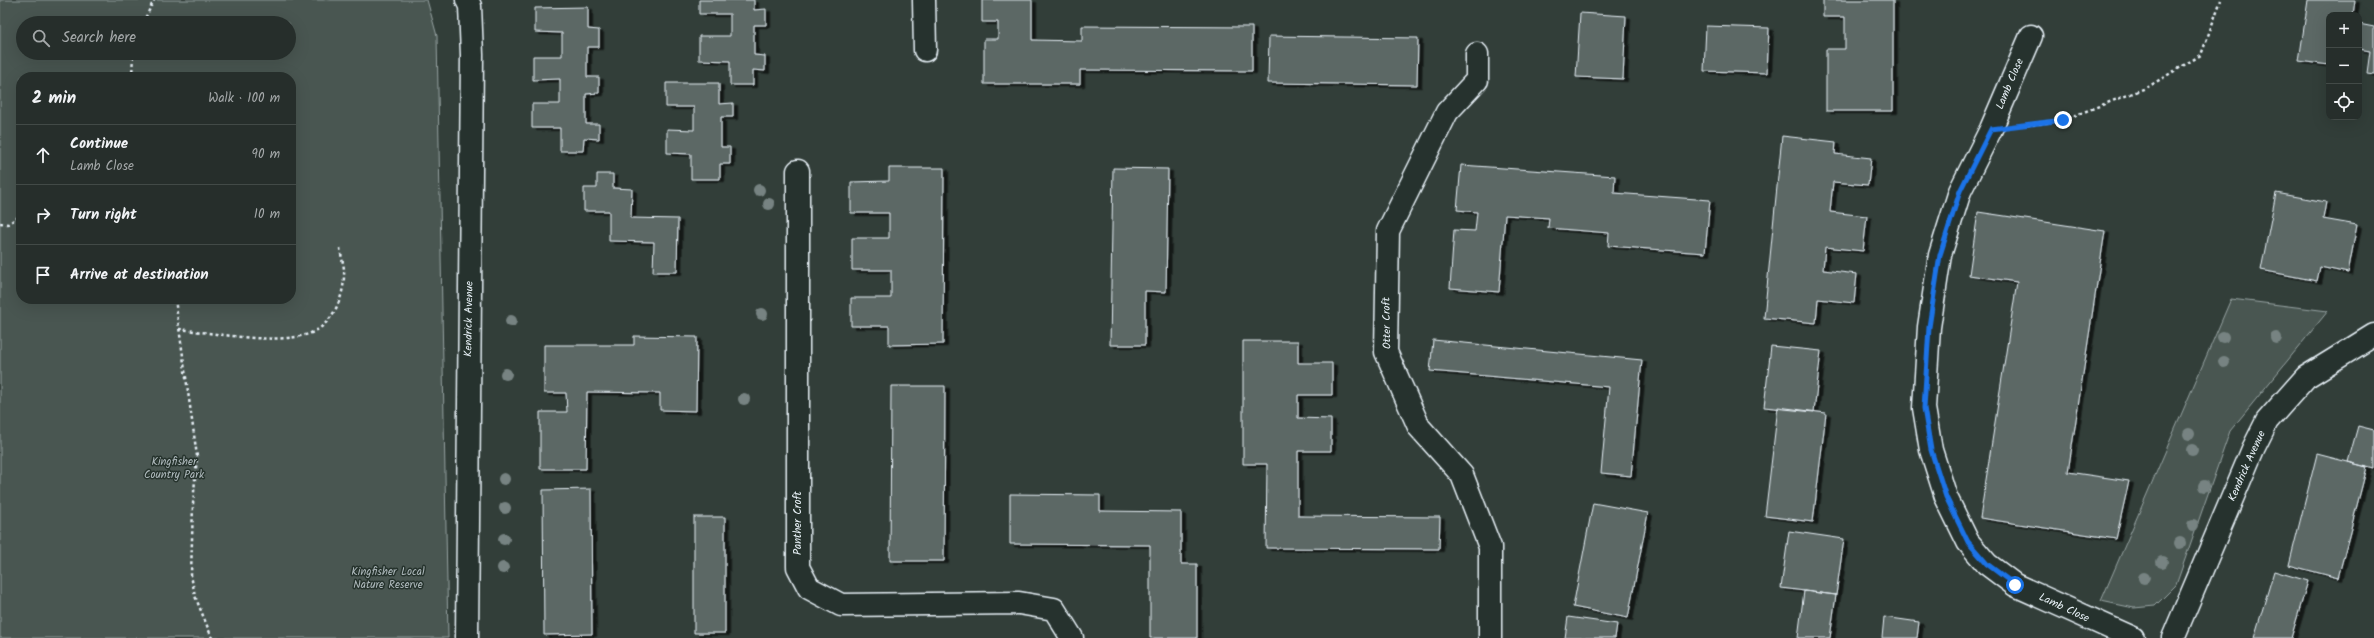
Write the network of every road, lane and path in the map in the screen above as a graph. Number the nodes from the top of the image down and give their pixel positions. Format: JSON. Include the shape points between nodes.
{"nodes":[{"id":1,"x":154,"y":0,"type":"edge"},
{"id":2,"x":468,"y":0,"type":"edge"},
{"id":3,"x":924,"y":0,"type":"edge"},
{"id":4,"x":2221,"y":0,"type":"edge"},
{"id":5,"x":146,"y":16,"type":"edge"},
{"id":6,"x":2031,"y":36,"type":"dead end"},
{"id":7,"x":924,"y":50,"type":"dead end"},
{"id":8,"x":1477,"y":54,"type":"dead end"},
{"id":9,"x":133,"y":60,"type":"edge"},
{"id":10,"x":132,"y":72,"type":"edge"},
{"id":11,"x":1991,"y":129,"type":"junction"},
{"id":12,"x":798,"y":171,"type":"dead end"},
{"id":13,"x":16,"y":218,"type":"edge"},
{"id":14,"x":0,"y":223,"type":"edge"},
{"id":15,"x":340,"y":248,"type":"dead end"},
{"id":16,"x":176,"y":304,"type":"edge"},
{"id":17,"x":179,"y":329,"type":"junction"},
{"id":18,"x":2374,"y":336,"type":"edge"},
{"id":19,"x":212,"y":638,"type":"edge"},
{"id":20,"x":467,"y":638,"type":"edge"},
{"id":21,"x":1072,"y":638,"type":"edge"},
{"id":22,"x":1490,"y":638,"type":"edge"},
{"id":23,"x":2133,"y":638,"type":"edge"},
{"id":24,"x":2173,"y":638,"type":"edge"}],
"edges":[{"from":1,"to":5,"type":"path"},
{"from":2,"to":20,"type":"street","name":"Kendrick Avenue","via":[[472,55]]},
{"from":3,"to":7,"type":"street"},
{"from":4,"to":11,"type":"path","via":[[2201,55],[2146,88],[2063,120]]},
{"from":6,"to":11,"type":"street","name":"Lamb Close"},
{"from":8,"to":22,"type":"street","name":"Otter Croft","via":[[1477,80],[1447,112],[1388,231],[1386,352],[1419,427],[1462,475],[1490,547]]},
{"from":9,"to":10,"type":"path"},
{"from":11,"to":23,"type":"street","name":"Lamb Close","via":[[1960,191],[1940,255],[1929,327],[1924,408],[1931,450],[1946,497],[1968,542],[1987,564],[2015,585]]},
{"from":12,"to":21,"type":"street","name":"Panther Croft","via":[[798,567],[809,588],[841,605],[1019,603],[1054,609]]},
{"from":13,"to":14,"type":"path","via":[[8,224]]},
{"from":15,"to":17,"type":"path","via":[[345,274],[341,298],[329,320],[312,333],[282,339]]},
{"from":16,"to":17,"type":"path"},
{"from":17,"to":19,"type":"path","via":[[197,456],[191,575],[195,596]]},
{"from":18,"to":24,"type":"street","name":"Kendrick Avenue","via":[[2306,377],[2267,421]]}]}
